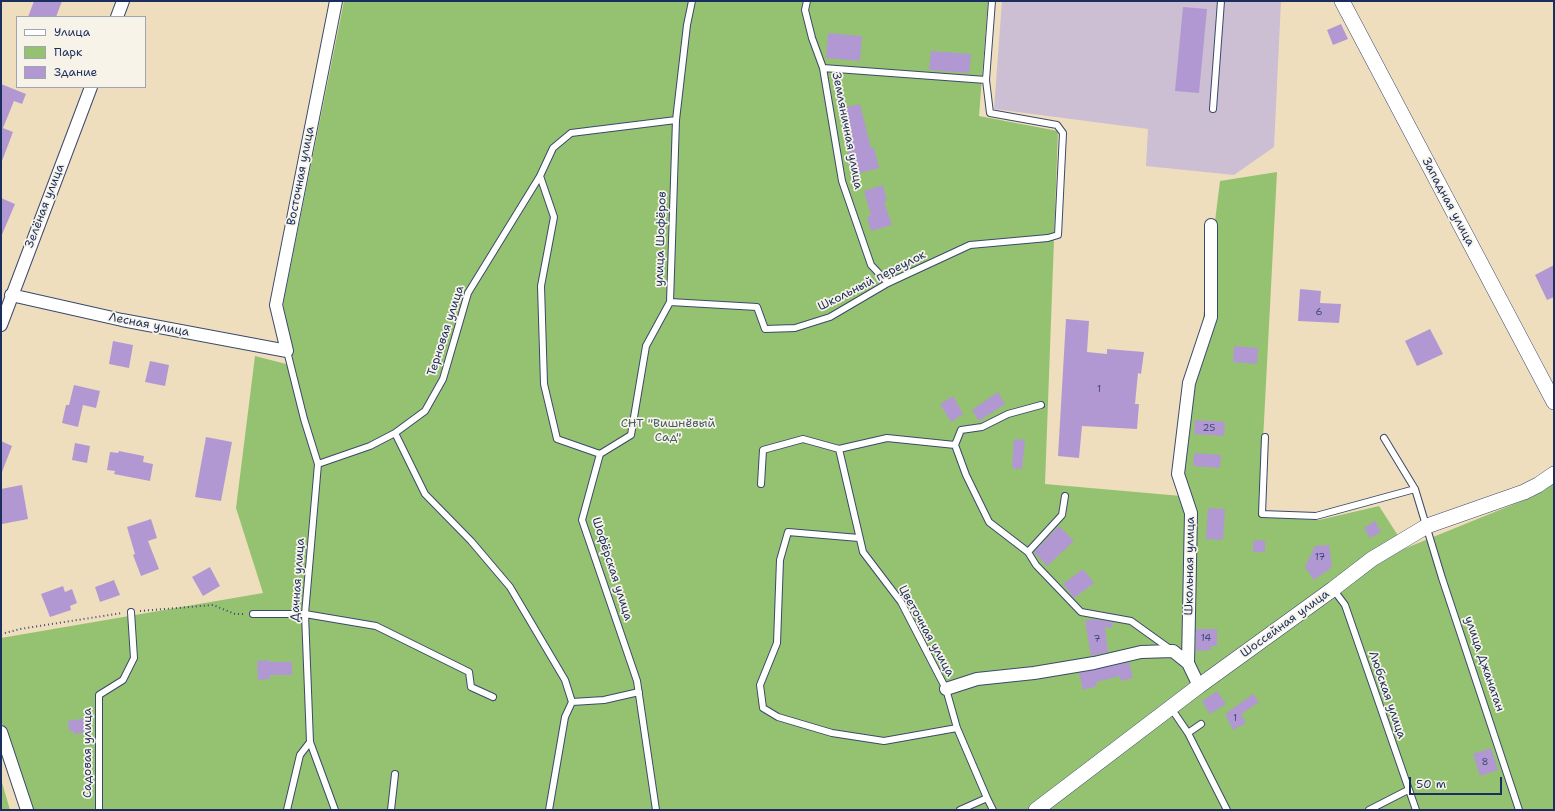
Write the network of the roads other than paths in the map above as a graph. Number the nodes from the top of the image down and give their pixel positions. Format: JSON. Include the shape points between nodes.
{"nodes":[{"id":1,"x":124,"y":1,"type":"edge"},
{"id":2,"x":336,"y":1,"type":"edge"},
{"id":3,"x":692,"y":1,"type":"edge"},
{"id":4,"x":807,"y":1,"type":"edge"},
{"id":5,"x":992,"y":1,"type":"edge"},
{"id":6,"x":1221,"y":1,"type":"edge"},
{"id":7,"x":1342,"y":1,"type":"edge"},
{"id":8,"x":117,"y":16,"type":"edge"},
{"id":9,"x":823,"y":68,"type":"junction"},
{"id":10,"x":986,"y":80,"type":"junction"},
{"id":11,"x":91,"y":88,"type":"edge"},
{"id":12,"x":1212,"y":109,"type":"dead end"},
{"id":13,"x":676,"y":120,"type":"junction"},
{"id":14,"x":540,"y":176,"type":"junction"},
{"id":15,"x":1211,"y":225,"type":"dead end"},
{"id":16,"x":888,"y":283,"type":"junction"},
{"id":17,"x":11,"y":295,"type":"junction"},
{"id":18,"x":670,"y":302,"type":"junction"},
{"id":19,"x":1,"y":325,"type":"edge"},
{"id":20,"x":287,"y":351,"type":"junction"},
{"id":21,"x":1554,"y":402,"type":"edge"},
{"id":22,"x":1041,"y":405,"type":"dead end"},
{"id":23,"x":395,"y":433,"type":"junction"},
{"id":24,"x":1265,"y":437,"type":"dead end"},
{"id":25,"x":1384,"y":438,"type":"dead end"},
{"id":26,"x":955,"y":445,"type":"junction"},
{"id":27,"x":838,"y":449,"type":"junction"},
{"id":28,"x":600,"y":454,"type":"junction"},
{"id":29,"x":318,"y":464,"type":"junction"},
{"id":30,"x":1554,"y":474,"type":"edge"},
{"id":31,"x":761,"y":484,"type":"dead end"},
{"id":32,"x":1415,"y":489,"type":"junction"},
{"id":33,"x":1065,"y":496,"type":"dead end"},
{"id":34,"x":1427,"y":526,"type":"junction"},
{"id":35,"x":859,"y":538,"type":"junction"},
{"id":36,"x":1028,"y":552,"type":"junction"},
{"id":37,"x":1333,"y":589,"type":"junction"},
{"id":38,"x":130,"y":612,"type":"dead end"},
{"id":39,"x":253,"y":614,"type":"dead end"},
{"id":40,"x":305,"y":614,"type":"junction"},
{"id":41,"x":1172,"y":651,"type":"junction"},
{"id":42,"x":1188,"y":663,"type":"junction"},
{"id":43,"x":1199,"y":686,"type":"junction"},
{"id":44,"x":946,"y":690,"type":"junction"},
{"id":45,"x":639,"y":692,"type":"junction"},
{"id":46,"x":493,"y":697,"type":"dead end"},
{"id":47,"x":572,"y":702,"type":"junction"},
{"id":48,"x":1171,"y":708,"type":"junction"},
{"id":49,"x":1201,"y":724,"type":"dead end"},
{"id":50,"x":957,"y":728,"type":"junction"},
{"id":51,"x":1,"y":732,"type":"edge"},
{"id":52,"x":1188,"y":734,"type":"junction"},
{"id":53,"x":310,"y":742,"type":"junction"},
{"id":54,"x":395,"y":774,"type":"dead end"},
{"id":55,"x":1408,"y":790,"type":"junction"},
{"id":56,"x":987,"y":798,"type":"junction"},
{"id":57,"x":27,"y":810,"type":"edge"},
{"id":58,"x":100,"y":810,"type":"edge"},
{"id":59,"x":287,"y":810,"type":"edge"},
{"id":60,"x":336,"y":810,"type":"edge"},
{"id":61,"x":391,"y":810,"type":"edge"},
{"id":62,"x":549,"y":810,"type":"edge"},
{"id":63,"x":656,"y":810,"type":"edge"},
{"id":64,"x":960,"y":810,"type":"edge"},
{"id":65,"x":993,"y":810,"type":"edge"},
{"id":66,"x":1036,"y":810,"type":"edge"},
{"id":67,"x":1227,"y":810,"type":"edge"},
{"id":68,"x":1370,"y":810,"type":"edge"},
{"id":69,"x":1416,"y":810,"type":"edge"},
{"id":70,"x":1519,"y":810,"type":"edge"}],
"edges":[{"from":1,"to":8,"type":"street"},
{"from":2,"to":20,"type":"street","name":"Восточная улица","via":[[276,305]]},
{"from":3,"to":13,"type":"lane","name":"улица Шофёров"},
{"from":4,"to":9,"type":"lane","name":"Земляничная улица","via":[[805,10]]},
{"from":5,"to":10,"type":"lane"},
{"from":6,"to":12,"type":"lane"},
{"from":7,"to":21,"type":"street","name":"Западная улица"},
{"from":9,"to":10,"type":"lane"},
{"from":9,"to":16,"type":"lane","name":"Земляничная улица","via":[[842,181],[871,265]]},
{"from":10,"to":16,"type":"lane","name":"Школьный переулок","via":[[990,113],[1057,125],[1063,133],[1058,235],[970,245]]},
{"from":11,"to":17,"type":"street","name":"Зелёная улица"},
{"from":13,"to":14,"type":"lane","name":"Терновая улица","via":[[571,133],[554,148]]},
{"from":13,"to":18,"type":"lane","name":"улица Шофёров"},
{"from":14,"to":23,"type":"lane","name":"Терновая улица","via":[[468,293],[443,379],[436,392],[425,411]]},
{"from":14,"to":28,"type":"lane","via":[[554,217],[541,286],[544,384],[557,439]]},
{"from":15,"to":42,"type":"street","name":"Школьная улица","via":[[1211,317],[1189,382],[1178,474],[1191,513]]},
{"from":16,"to":18,"type":"lane","name":"Школьный переулок","via":[[830,317],[795,328],[765,329],[757,307]]},
{"from":17,"to":19,"type":"street","name":"Зелёная улица"},
{"from":17,"to":20,"type":"street","name":"Лесная улица","via":[[122,320]]},
{"from":18,"to":28,"type":"lane","name":"улица Шофёров","via":[[646,346],[631,435]]},
{"from":20,"to":29,"type":"lane","name":"Дачная улица"},
{"from":22,"to":26,"type":"lane","via":[[1008,414],[982,427],[961,430]]},
{"from":23,"to":29,"type":"lane","name":"Терновая улица","via":[[370,446]]},
{"from":23,"to":47,"type":"lane","via":[[425,494],[471,541],[510,587],[565,680]]},
{"from":24,"to":32,"type":"lane","via":[[1262,514],[1316,516]]},
{"from":25,"to":32,"type":"lane","name":"улица Джанатан"},
{"from":26,"to":27,"type":"lane","via":[[887,438]]},
{"from":26,"to":36,"type":"lane","via":[[966,476],[990,522]]},
{"from":27,"to":31,"type":"lane","via":[[802,439],[763,450]]},
{"from":27,"to":35,"type":"lane","name":"Цветочная улица"},
{"from":28,"to":45,"type":"lane","name":"Шофёрская улица","via":[[582,520]]},
{"from":29,"to":40,"type":"lane","name":"Дачная улица"},
{"from":30,"to":34,"type":"street","name":"Шоссейная улица","via":[[1524,492]]},
{"from":32,"to":34,"type":"lane","name":"улица Джанатан"},
{"from":33,"to":36,"type":"lane","via":[[1062,515]]},
{"from":34,"to":37,"type":"street","name":"Шоссейная улица","via":[[1372,559]]},
{"from":34,"to":70,"type":"lane","name":"улица Джанатан"},
{"from":35,"to":44,"type":"lane","name":"Цветочная улица","via":[[864,552],[901,602]]},
{"from":35,"to":50,"type":"lane","via":[[788,532],[780,560],[777,643],[760,685],[763,708],[778,717],[832,733],[884,741]]},
{"from":36,"to":41,"type":"lane","via":[[1036,565],[1081,612],[1131,621]]},
{"from":37,"to":43,"type":"street","name":"Шоссейная улица"},
{"from":37,"to":55,"type":"lane","name":"Любская улица","via":[[1345,605]]},
{"from":38,"to":58,"type":"lane","name":"Садовая улица","via":[[134,658],[123,680],[99,695]]},
{"from":39,"to":40,"type":"lane"},
{"from":40,"to":46,"type":"lane","via":[[376,626],[469,672],[471,687]]},
{"from":40,"to":53,"type":"lane","name":"Дачная улица"},
{"from":41,"to":42,"type":"street"},
{"from":41,"to":44,"type":"street","via":[[1141,652],[1034,673],[977,679]]},
{"from":42,"to":43,"type":"street"},
{"from":43,"to":48,"type":"street","name":"Шоссейная улица"},
{"from":44,"to":50,"type":"lane","name":"Цветочная улица"},
{"from":45,"to":47,"type":"lane","via":[[604,700]]},
{"from":45,"to":63,"type":"lane","name":"Шофёрская улица"},
{"from":47,"to":62,"type":"lane","via":[[565,717]]},
{"from":48,"to":52,"type":"lane"},
{"from":48,"to":66,"type":"street","name":"Шоссейная улица"},
{"from":49,"to":52,"type":"lane"},
{"from":50,"to":56,"type":"lane","name":"Цветочная улица"},
{"from":51,"to":57,"type":"street"},
{"from":52,"to":67,"type":"lane"},
{"from":53,"to":59,"type":"lane","via":[[300,755]]},
{"from":53,"to":60,"type":"lane","name":"Дачная улица"},
{"from":54,"to":61,"type":"lane"},
{"from":55,"to":68,"type":"lane"},
{"from":55,"to":69,"type":"lane","name":"Любская улица"},
{"from":56,"to":64,"type":"lane"},
{"from":56,"to":65,"type":"lane","name":"Цветочная улица"}]}
